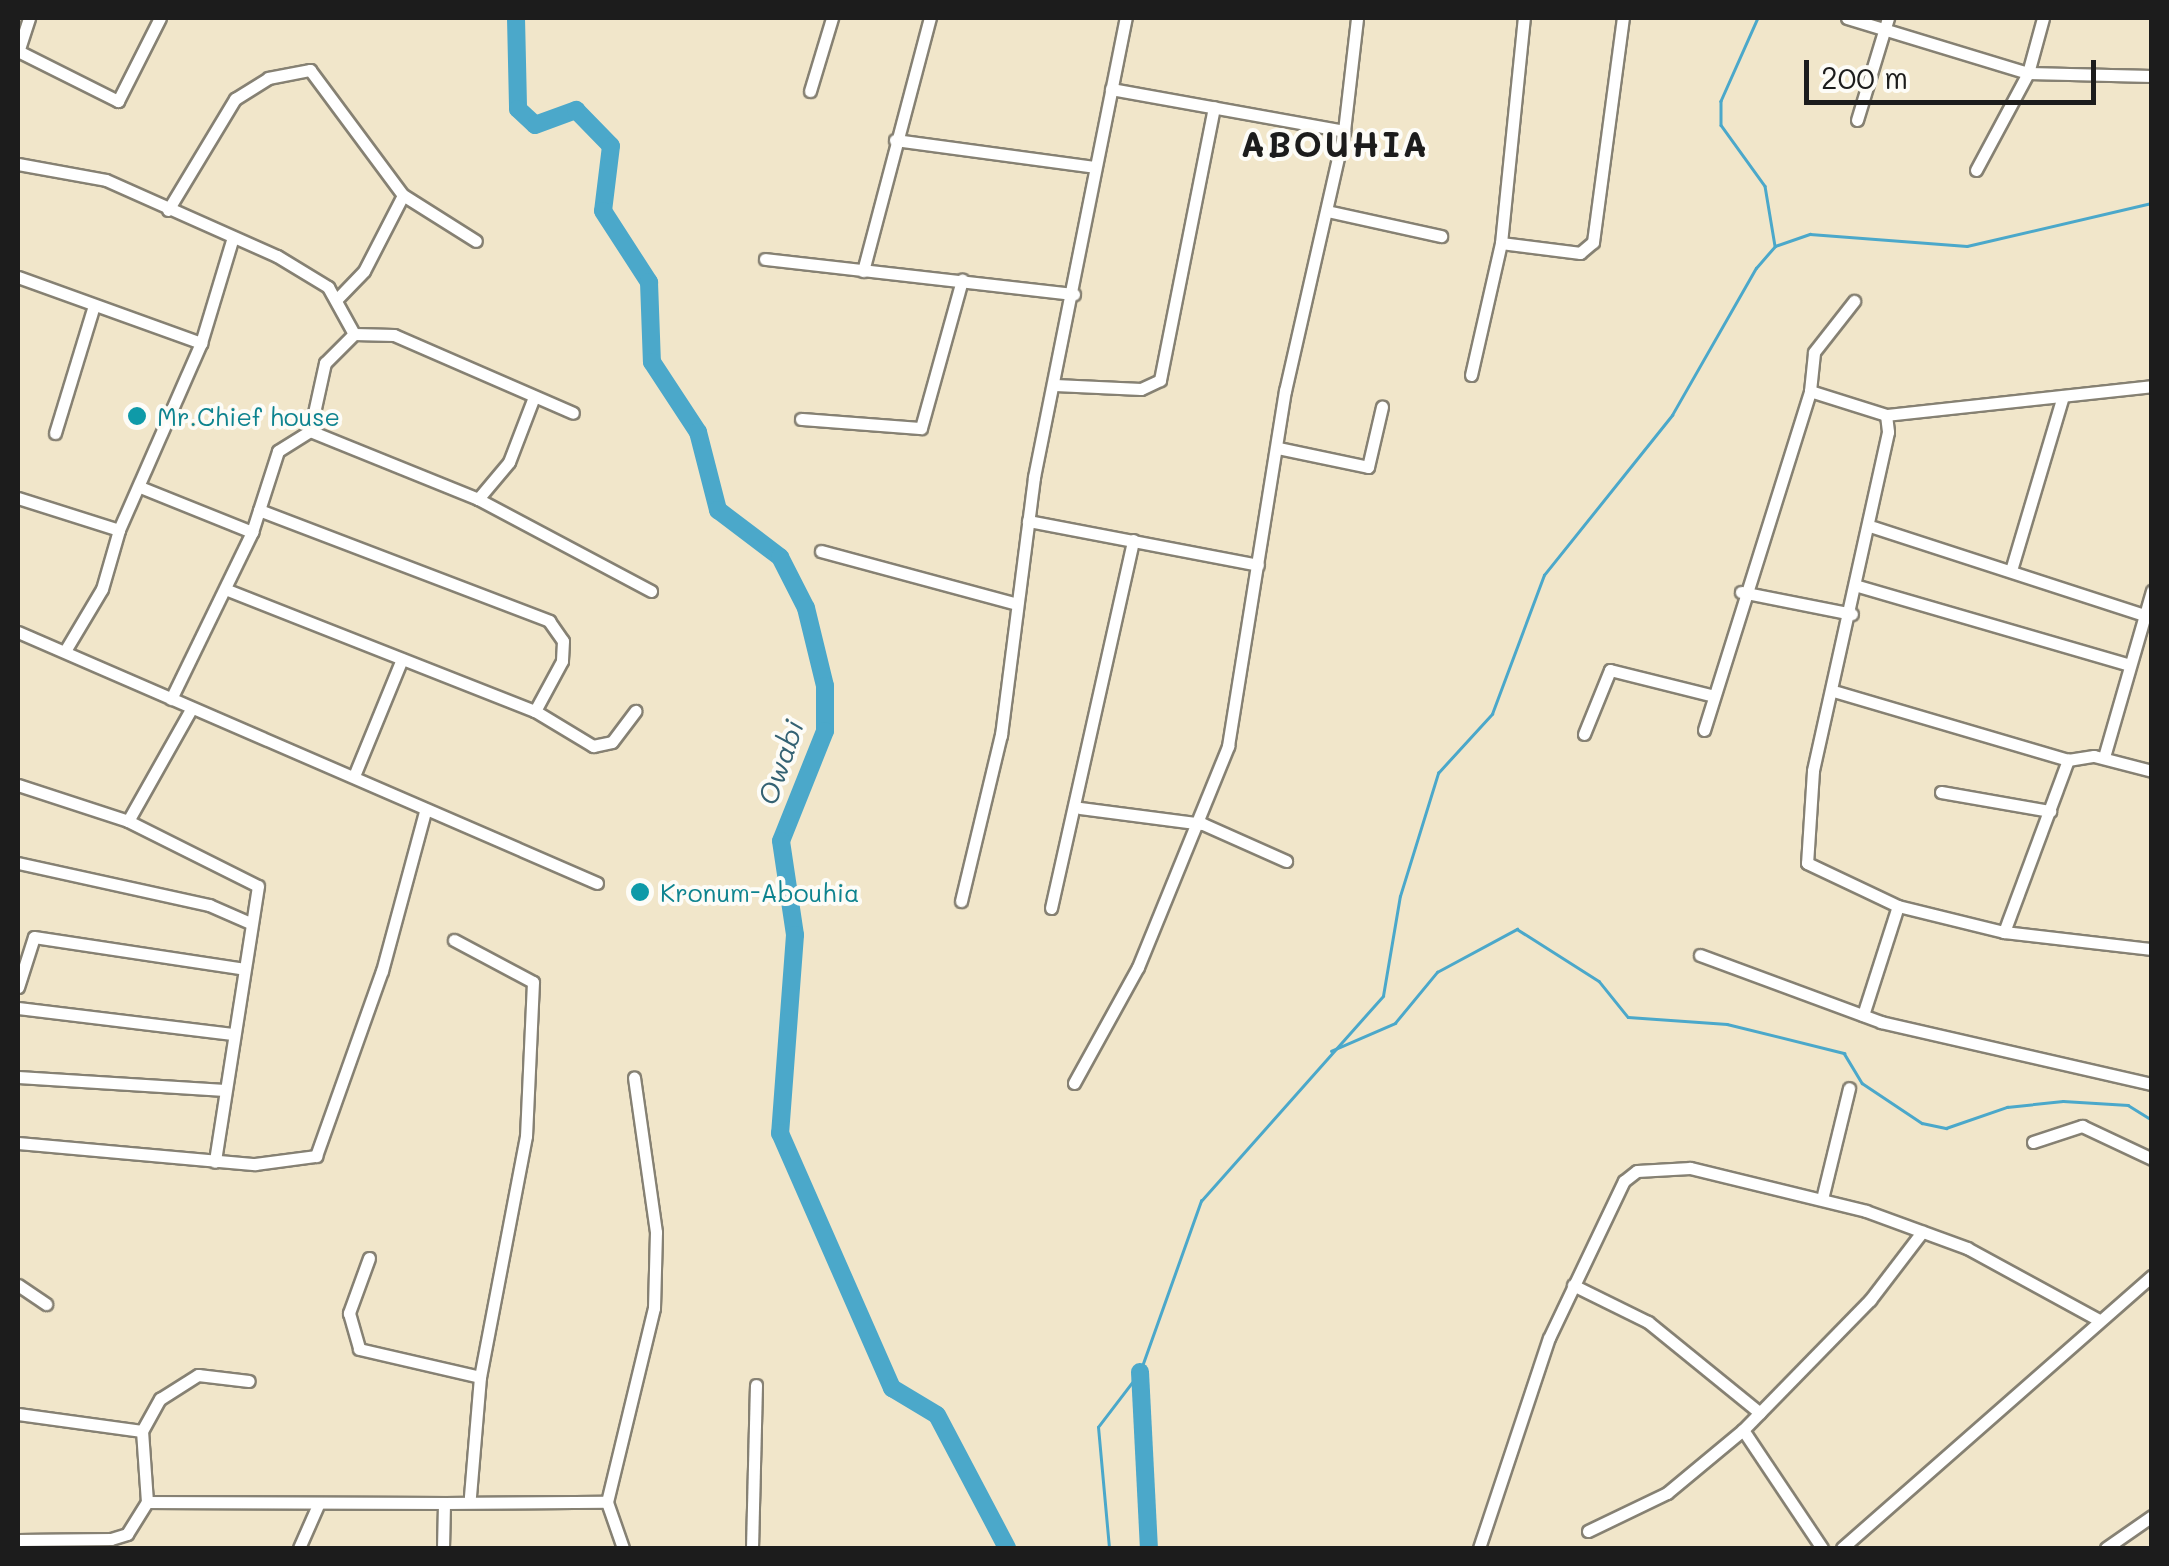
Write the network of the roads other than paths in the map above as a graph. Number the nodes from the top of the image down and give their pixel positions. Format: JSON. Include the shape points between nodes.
{"nodes":[{"id":1,"x":160,"y":18,"type":"edge"},
{"id":2,"x":832,"y":18,"type":"edge"},
{"id":3,"x":930,"y":18,"type":"edge"},
{"id":4,"x":1126,"y":18,"type":"edge"},
{"id":5,"x":1357,"y":18,"type":"edge"},
{"id":6,"x":1524,"y":18,"type":"edge"},
{"id":7,"x":1623,"y":18,"type":"edge"},
{"id":8,"x":1847,"y":18,"type":"edge"},
{"id":9,"x":2043,"y":18,"type":"edge"},
{"id":10,"x":24,"y":20,"type":"edge"},
{"id":11,"x":1886,"y":24,"type":"edge"},
{"id":12,"x":18,"y":51,"type":"edge"},
{"id":13,"x":2028,"y":73,"type":"junction"},
{"id":14,"x":2152,"y":76,"type":"edge"},
{"id":15,"x":1111,"y":89,"type":"junction"},
{"id":16,"x":810,"y":92,"type":"dead end"},
{"id":17,"x":1214,"y":107,"type":"junction"},
{"id":18,"x":1857,"y":120,"type":"dead end"},
{"id":19,"x":1344,"y":131,"type":"junction"},
{"id":20,"x":895,"y":140,"type":"junction"},
{"id":21,"x":18,"y":164,"type":"edge"},
{"id":22,"x":1094,"y":168,"type":"junction"},
{"id":23,"x":1976,"y":170,"type":"dead end"},
{"id":24,"x":404,"y":196,"type":"junction"},
{"id":25,"x":168,"y":210,"type":"junction"},
{"id":26,"x":1326,"y":211,"type":"junction"},
{"id":27,"x":1441,"y":236,"type":"dead end"},
{"id":28,"x":232,"y":240,"type":"junction"},
{"id":29,"x":476,"y":241,"type":"dead end"},
{"id":30,"x":1501,"y":243,"type":"junction"},
{"id":31,"x":764,"y":259,"type":"dead end"},
{"id":32,"x":864,"y":271,"type":"junction"},
{"id":33,"x":18,"y":277,"type":"edge"},
{"id":34,"x":962,"y":280,"type":"junction"},
{"id":35,"x":1074,"y":294,"type":"junction"},
{"id":36,"x":338,"y":298,"type":"junction"},
{"id":37,"x":1854,"y":301,"type":"dead end"},
{"id":38,"x":92,"y":309,"type":"junction"},
{"id":39,"x":354,"y":334,"type":"junction"},
{"id":40,"x":201,"y":342,"type":"junction"},
{"id":41,"x":1471,"y":374,"type":"dead end"},
{"id":42,"x":1055,"y":385,"type":"junction"},
{"id":43,"x":2152,"y":386,"type":"edge"},
{"id":44,"x":1810,"y":391,"type":"junction"},
{"id":45,"x":2063,"y":396,"type":"junction"},
{"id":46,"x":534,"y":397,"type":"junction"},
{"id":47,"x":1382,"y":406,"type":"dead end"},
{"id":48,"x":573,"y":413,"type":"dead end"},
{"id":49,"x":1886,"y":415,"type":"junction"},
{"id":50,"x":802,"y":418,"type":"dead end"},
{"id":51,"x":310,"y":431,"type":"junction"},
{"id":52,"x":55,"y":433,"type":"dead end"},
{"id":53,"x":1278,"y":448,"type":"junction"},
{"id":54,"x":140,"y":487,"type":"junction"},
{"id":55,"x":18,"y":498,"type":"edge"},
{"id":56,"x":478,"y":499,"type":"junction"},
{"id":57,"x":258,"y":510,"type":"junction"},
{"id":58,"x":1028,"y":521,"type":"junction"},
{"id":59,"x":1873,"y":528,"type":"junction"},
{"id":60,"x":119,"y":530,"type":"junction"},
{"id":61,"x":252,"y":532,"type":"junction"},
{"id":62,"x":1133,"y":540,"type":"junction"},
{"id":63,"x":821,"y":551,"type":"dead end"},
{"id":64,"x":1258,"y":564,"type":"junction"},
{"id":65,"x":2012,"y":567,"type":"junction"},
{"id":66,"x":1858,"y":586,"type":"junction"},
{"id":67,"x":225,"y":589,"type":"junction"},
{"id":68,"x":2152,"y":590,"type":"edge"},
{"id":69,"x":652,"y":591,"type":"dead end"},
{"id":70,"x":1742,"y":592,"type":"junction"},
{"id":71,"x":1016,"y":604,"type":"junction"},
{"id":72,"x":1852,"y":614,"type":"junction"},
{"id":73,"x":2140,"y":614,"type":"junction"},
{"id":74,"x":18,"y":632,"type":"edge"},
{"id":75,"x":66,"y":651,"type":"junction"},
{"id":76,"x":402,"y":659,"type":"junction"},
{"id":77,"x":2126,"y":664,"type":"junction"},
{"id":78,"x":1838,"y":692,"type":"junction"},
{"id":79,"x":1714,"y":696,"type":"junction"},
{"id":80,"x":171,"y":699,"type":"junction"},
{"id":81,"x":191,"y":709,"type":"junction"},
{"id":82,"x":635,"y":711,"type":"dead end"},
{"id":83,"x":535,"y":712,"type":"junction"},
{"id":84,"x":1704,"y":730,"type":"dead end"},
{"id":85,"x":1584,"y":734,"type":"dead end"},
{"id":86,"x":2104,"y":757,"type":"junction"},
{"id":87,"x":2068,"y":760,"type":"junction"},
{"id":88,"x":2152,"y":771,"type":"edge"},
{"id":89,"x":354,"y":776,"type":"junction"},
{"id":90,"x":18,"y":785,"type":"edge"},
{"id":91,"x":1942,"y":792,"type":"dead end"},
{"id":92,"x":1080,"y":808,"type":"junction"},
{"id":93,"x":2050,"y":811,"type":"junction"},
{"id":94,"x":425,"y":812,"type":"junction"},
{"id":95,"x":128,"y":820,"type":"junction"},
{"id":96,"x":1203,"y":824,"type":"junction"},
{"id":97,"x":1286,"y":861,"type":"dead end"},
{"id":98,"x":18,"y":863,"type":"edge"},
{"id":99,"x":597,"y":883,"type":"dead end"},
{"id":100,"x":962,"y":901,"type":"dead end"},
{"id":101,"x":1898,"y":906,"type":"junction"},
{"id":102,"x":1051,"y":908,"type":"dead end"},
{"id":103,"x":250,"y":923,"type":"junction"},
{"id":104,"x":2004,"y":932,"type":"junction"},
{"id":105,"x":454,"y":940,"type":"dead end"},
{"id":106,"x":2152,"y":949,"type":"edge"},
{"id":107,"x":1700,"y":955,"type":"dead end"},
{"id":108,"x":240,"y":968,"type":"junction"},
{"id":109,"x":18,"y":988,"type":"edge"},
{"id":110,"x":18,"y":1008,"type":"edge"},
{"id":111,"x":1863,"y":1016,"type":"junction"},
{"id":112,"x":232,"y":1034,"type":"junction"},
{"id":113,"x":18,"y":1077,"type":"edge"},
{"id":114,"x":634,"y":1078,"type":"dead end"},
{"id":115,"x":1074,"y":1083,"type":"dead end"},
{"id":116,"x":2152,"y":1084,"type":"edge"},
{"id":117,"x":1849,"y":1088,"type":"dead end"},
{"id":118,"x":225,"y":1090,"type":"junction"},
{"id":119,"x":2033,"y":1142,"type":"dead end"},
{"id":120,"x":18,"y":1144,"type":"edge"},
{"id":121,"x":2152,"y":1159,"type":"edge"},
{"id":122,"x":216,"y":1162,"type":"junction"},
{"id":123,"x":1822,"y":1199,"type":"junction"},
{"id":124,"x":1922,"y":1232,"type":"junction"},
{"id":125,"x":369,"y":1258,"type":"dead end"},
{"id":126,"x":2152,"y":1276,"type":"edge"},
{"id":127,"x":18,"y":1284,"type":"edge"},
{"id":128,"x":1573,"y":1285,"type":"junction"},
{"id":129,"x":46,"y":1304,"type":"dead end"},
{"id":130,"x":2099,"y":1320,"type":"junction"},
{"id":131,"x":480,"y":1377,"type":"junction"},
{"id":132,"x":249,"y":1381,"type":"dead end"},
{"id":133,"x":756,"y":1386,"type":"dead end"},
{"id":134,"x":18,"y":1414,"type":"edge"},
{"id":135,"x":1760,"y":1414,"type":"junction"},
{"id":136,"x":1744,"y":1430,"type":"junction"},
{"id":137,"x":142,"y":1431,"type":"junction"},
{"id":138,"x":470,"y":1497,"type":"junction"},
{"id":139,"x":147,"y":1502,"type":"junction"},
{"id":140,"x":607,"y":1502,"type":"junction"},
{"id":141,"x":444,"y":1503,"type":"junction"},
{"id":142,"x":280,"y":1504,"type":"junction"},
{"id":143,"x":318,"y":1505,"type":"junction"},
{"id":144,"x":2152,"y":1516,"type":"edge"},
{"id":145,"x":303,"y":1526,"type":"junction"},
{"id":146,"x":1588,"y":1532,"type":"dead end"},
{"id":147,"x":18,"y":1540,"type":"edge"},
{"id":148,"x":299,"y":1548,"type":"edge"},
{"id":149,"x":444,"y":1548,"type":"edge"},
{"id":150,"x":623,"y":1548,"type":"edge"},
{"id":151,"x":752,"y":1548,"type":"edge"},
{"id":152,"x":1480,"y":1548,"type":"edge"},
{"id":153,"x":1822,"y":1548,"type":"edge"},
{"id":154,"x":1842,"y":1548,"type":"edge"},
{"id":155,"x":2106,"y":1548,"type":"edge"}],
"edges":[{"from":1,"to":12,"type":"street","via":[[118,101]]},
{"from":2,"to":16,"type":"street"},
{"from":3,"to":20,"type":"street"},
{"from":4,"to":15,"type":"street"},
{"from":5,"to":19,"type":"street"},
{"from":6,"to":30,"type":"street"},
{"from":7,"to":30,"type":"street","via":[[1593,242],[1580,253]]},
{"from":8,"to":11,"type":"street"},
{"from":9,"to":13,"type":"street"},
{"from":10,"to":12,"type":"street"},
{"from":11,"to":13,"type":"street"},
{"from":11,"to":18,"type":"street"},
{"from":13,"to":14,"type":"street"},
{"from":13,"to":23,"type":"street"},
{"from":15,"to":17,"type":"street"},
{"from":15,"to":22,"type":"street"},
{"from":17,"to":19,"type":"street"},
{"from":17,"to":42,"type":"street","via":[[1160,380],[1141,389]]},
{"from":19,"to":26,"type":"street"},
{"from":20,"to":22,"type":"street"},
{"from":20,"to":32,"type":"street"},
{"from":21,"to":25,"type":"street","via":[[106,180]]},
{"from":22,"to":35,"type":"street"},
{"from":24,"to":25,"type":"street","via":[[306,70],[235,99]]},
{"from":24,"to":29,"type":"street"},
{"from":24,"to":36,"type":"street"},
{"from":25,"to":28,"type":"street"},
{"from":26,"to":27,"type":"street"},
{"from":26,"to":53,"type":"street"},
{"from":28,"to":36,"type":"street","via":[[277,256]]},
{"from":28,"to":40,"type":"street"},
{"from":30,"to":41,"type":"street"},
{"from":31,"to":32,"type":"street"},
{"from":32,"to":34,"type":"street"},
{"from":33,"to":38,"type":"street"},
{"from":34,"to":35,"type":"street"},
{"from":34,"to":50,"type":"street","via":[[921,428]]},
{"from":35,"to":42,"type":"street"},
{"from":36,"to":39,"type":"street"},
{"from":37,"to":44,"type":"street","via":[[1814,352]]},
{"from":38,"to":40,"type":"street"},
{"from":38,"to":52,"type":"street"},
{"from":39,"to":46,"type":"street","via":[[394,335]]},
{"from":39,"to":51,"type":"street","via":[[324,363]]},
{"from":40,"to":54,"type":"street"},
{"from":42,"to":58,"type":"street"},
{"from":43,"to":45,"type":"street"},
{"from":44,"to":49,"type":"street"},
{"from":44,"to":70,"type":"street"},
{"from":45,"to":49,"type":"street"},
{"from":45,"to":65,"type":"street"},
{"from":46,"to":48,"type":"street"},
{"from":46,"to":56,"type":"street","via":[[510,462]]},
{"from":47,"to":53,"type":"street","via":[[1368,468]]},
{"from":49,"to":59,"type":"street"},
{"from":51,"to":56,"type":"street"},
{"from":51,"to":57,"type":"street","via":[[278,451]]},
{"from":53,"to":64,"type":"street"},
{"from":54,"to":60,"type":"street"},
{"from":54,"to":61,"type":"street"},
{"from":55,"to":60,"type":"street"},
{"from":56,"to":69,"type":"street"},
{"from":57,"to":61,"type":"street"},
{"from":57,"to":83,"type":"street","via":[[550,621],[564,640],[562,662]]},
{"from":58,"to":62,"type":"street"},
{"from":58,"to":71,"type":"street"},
{"from":59,"to":65,"type":"street"},
{"from":59,"to":66,"type":"street"},
{"from":60,"to":75,"type":"street","via":[[102,589]]},
{"from":61,"to":67,"type":"street"},
{"from":62,"to":64,"type":"street"},
{"from":62,"to":92,"type":"street"},
{"from":63,"to":71,"type":"street"},
{"from":64,"to":96,"type":"street","via":[[1236,710]]},
{"from":65,"to":73,"type":"street"},
{"from":66,"to":72,"type":"street"},
{"from":66,"to":77,"type":"street"},
{"from":67,"to":76,"type":"street"},
{"from":67,"to":80,"type":"street"},
{"from":68,"to":73,"type":"street"},
{"from":70,"to":72,"type":"street"},
{"from":70,"to":79,"type":"street"},
{"from":71,"to":100,"type":"street","via":[[1001,735]]},
{"from":72,"to":78,"type":"street"},
{"from":73,"to":77,"type":"street"},
{"from":74,"to":75,"type":"street"},
{"from":75,"to":80,"type":"street"},
{"from":76,"to":83,"type":"street"},
{"from":76,"to":89,"type":"street"},
{"from":77,"to":86,"type":"street"},
{"from":78,"to":87,"type":"street"},
{"from":78,"to":101,"type":"street","via":[[1813,770],[1803,852],[1807,864]]},
{"from":79,"to":84,"type":"street"},
{"from":79,"to":85,"type":"street","via":[[1610,670]]},
{"from":80,"to":81,"type":"street"},
{"from":81,"to":89,"type":"street"},
{"from":81,"to":95,"type":"street"},
{"from":82,"to":83,"type":"street","via":[[602,746]]},
{"from":86,"to":87,"type":"street"},
{"from":86,"to":88,"type":"street"},
{"from":87,"to":93,"type":"street"},
{"from":89,"to":94,"type":"street"},
{"from":90,"to":95,"type":"street"},
{"from":91,"to":93,"type":"street"},
{"from":92,"to":96,"type":"street"},
{"from":92,"to":102,"type":"street"},
{"from":93,"to":104,"type":"street"},
{"from":94,"to":99,"type":"street"},
{"from":94,"to":122,"type":"street","via":[[329,1135],[306,1160]]},
{"from":95,"to":103,"type":"street","via":[[256,882]]},
{"from":96,"to":97,"type":"street"},
{"from":96,"to":115,"type":"street"},
{"from":98,"to":103,"type":"street","via":[[210,905]]},
{"from":101,"to":104,"type":"street"},
{"from":101,"to":111,"type":"street"},
{"from":103,"to":108,"type":"street"},
{"from":104,"to":106,"type":"street"},
{"from":105,"to":131,"type":"street","via":[[533,982],[526,1136]]},
{"from":107,"to":111,"type":"street"},
{"from":108,"to":109,"type":"street","via":[[34,937]]},
{"from":108,"to":112,"type":"street"},
{"from":110,"to":112,"type":"street"},
{"from":111,"to":116,"type":"street"},
{"from":112,"to":118,"type":"street"},
{"from":113,"to":118,"type":"street"},
{"from":114,"to":140,"type":"street","via":[[656,1232],[654,1308]]},
{"from":117,"to":123,"type":"street"},
{"from":118,"to":122,"type":"street"},
{"from":119,"to":121,"type":"street","via":[[2082,1126]]},
{"from":120,"to":122,"type":"street"},
{"from":123,"to":124,"type":"street"},
{"from":123,"to":128,"type":"street","via":[[1690,1168],[1638,1171],[1624,1181]]},
{"from":124,"to":130,"type":"street"},
{"from":124,"to":135,"type":"street"},
{"from":125,"to":131,"type":"street","via":[[349,1313],[359,1349]]},
{"from":126,"to":130,"type":"street"},
{"from":127,"to":129,"type":"street"},
{"from":128,"to":135,"type":"street","via":[[1648,1322]]},
{"from":128,"to":152,"type":"street"},
{"from":130,"to":154,"type":"street"},
{"from":131,"to":138,"type":"street"},
{"from":132,"to":137,"type":"street","via":[[198,1375],[160,1399]]},
{"from":133,"to":151,"type":"street"},
{"from":134,"to":137,"type":"street"},
{"from":135,"to":136,"type":"street"},
{"from":136,"to":146,"type":"street","via":[[1667,1493]]},
{"from":136,"to":153,"type":"street"},
{"from":137,"to":139,"type":"street"},
{"from":138,"to":140,"type":"street"},
{"from":138,"to":141,"type":"street"},
{"from":139,"to":142,"type":"street"},
{"from":139,"to":147,"type":"street","via":[[127,1534],[111,1539]]},
{"from":140,"to":150,"type":"street"},
{"from":141,"to":143,"type":"street"},
{"from":141,"to":149,"type":"street"},
{"from":142,"to":143,"type":"street"},
{"from":142,"to":145,"type":"street"},
{"from":143,"to":145,"type":"street"},
{"from":144,"to":155,"type":"street"},
{"from":145,"to":148,"type":"street"}]}
